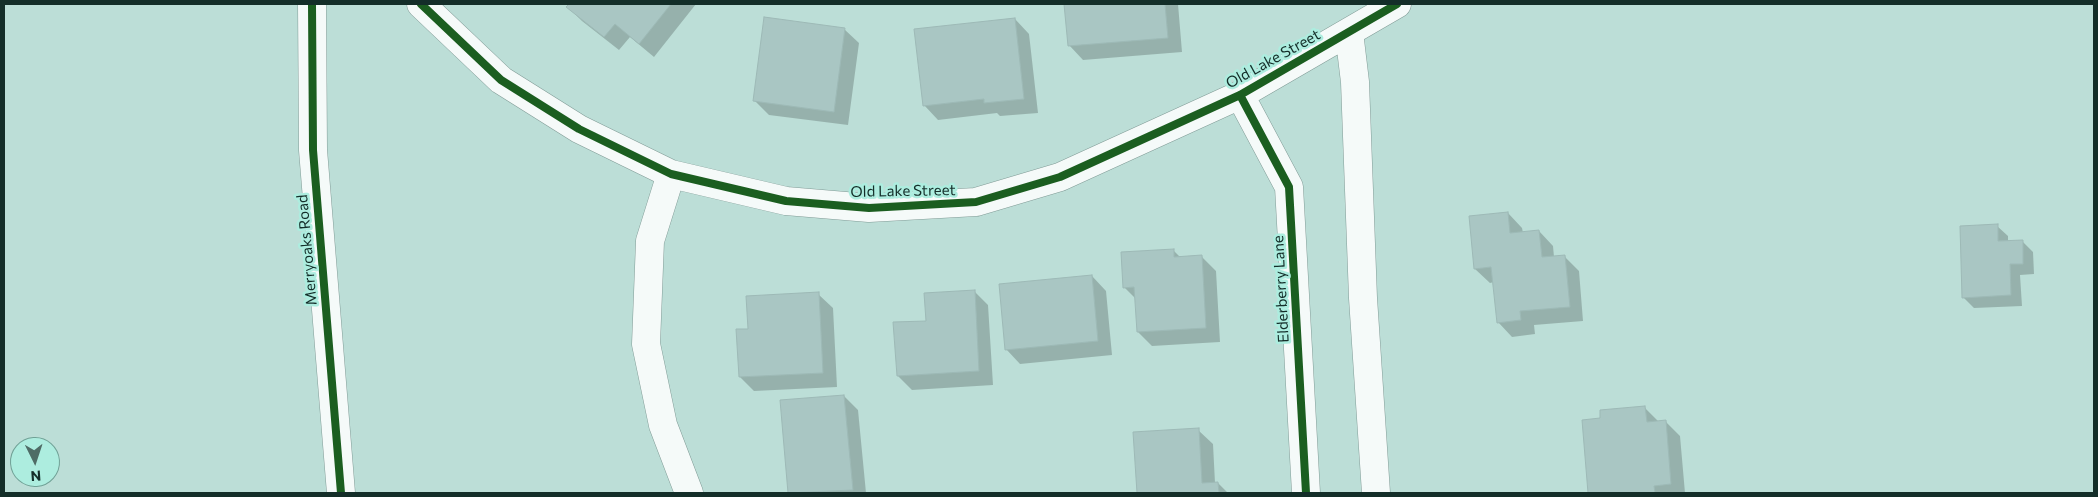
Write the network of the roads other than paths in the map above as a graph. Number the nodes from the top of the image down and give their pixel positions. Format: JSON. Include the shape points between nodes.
{"nodes":[{"id":1,"x":312,"y":4,"type":"edge"},
{"id":2,"x":421,"y":4,"type":"edge"},
{"id":3,"x":1397,"y":4,"type":"edge"},
{"id":4,"x":1349,"y":32,"type":"junction"},
{"id":5,"x":1240,"y":95,"type":"junction"},
{"id":6,"x":671,"y":174,"type":"junction"},
{"id":7,"x":341,"y":493,"type":"edge"},
{"id":8,"x":689,"y":493,"type":"edge"},
{"id":9,"x":1306,"y":493,"type":"edge"},
{"id":10,"x":1376,"y":493,"type":"edge"}],
"edges":[{"from":1,"to":7,"type":"street","name":"Merryoaks Road","via":[[313,150]]},
{"from":2,"to":6,"type":"street","name":"Old Lake Street","via":[[501,80],[579,129]]},
{"from":3,"to":4,"type":"street","name":"Old Lake Street"},
{"from":4,"to":5,"type":"street","name":"Old Lake Street"},
{"from":4,"to":10,"type":"street","via":[[1355,82],[1363,298]]},
{"from":5,"to":6,"type":"street","name":"Old Lake Street","via":[[1060,177],[976,202],[869,208],[786,201]]},
{"from":5,"to":9,"type":"street","name":"Elderberry Lane","via":[[1289,187]]},
{"from":6,"to":8,"type":"street","via":[[650,241],[646,344],[663,425]]}]}
